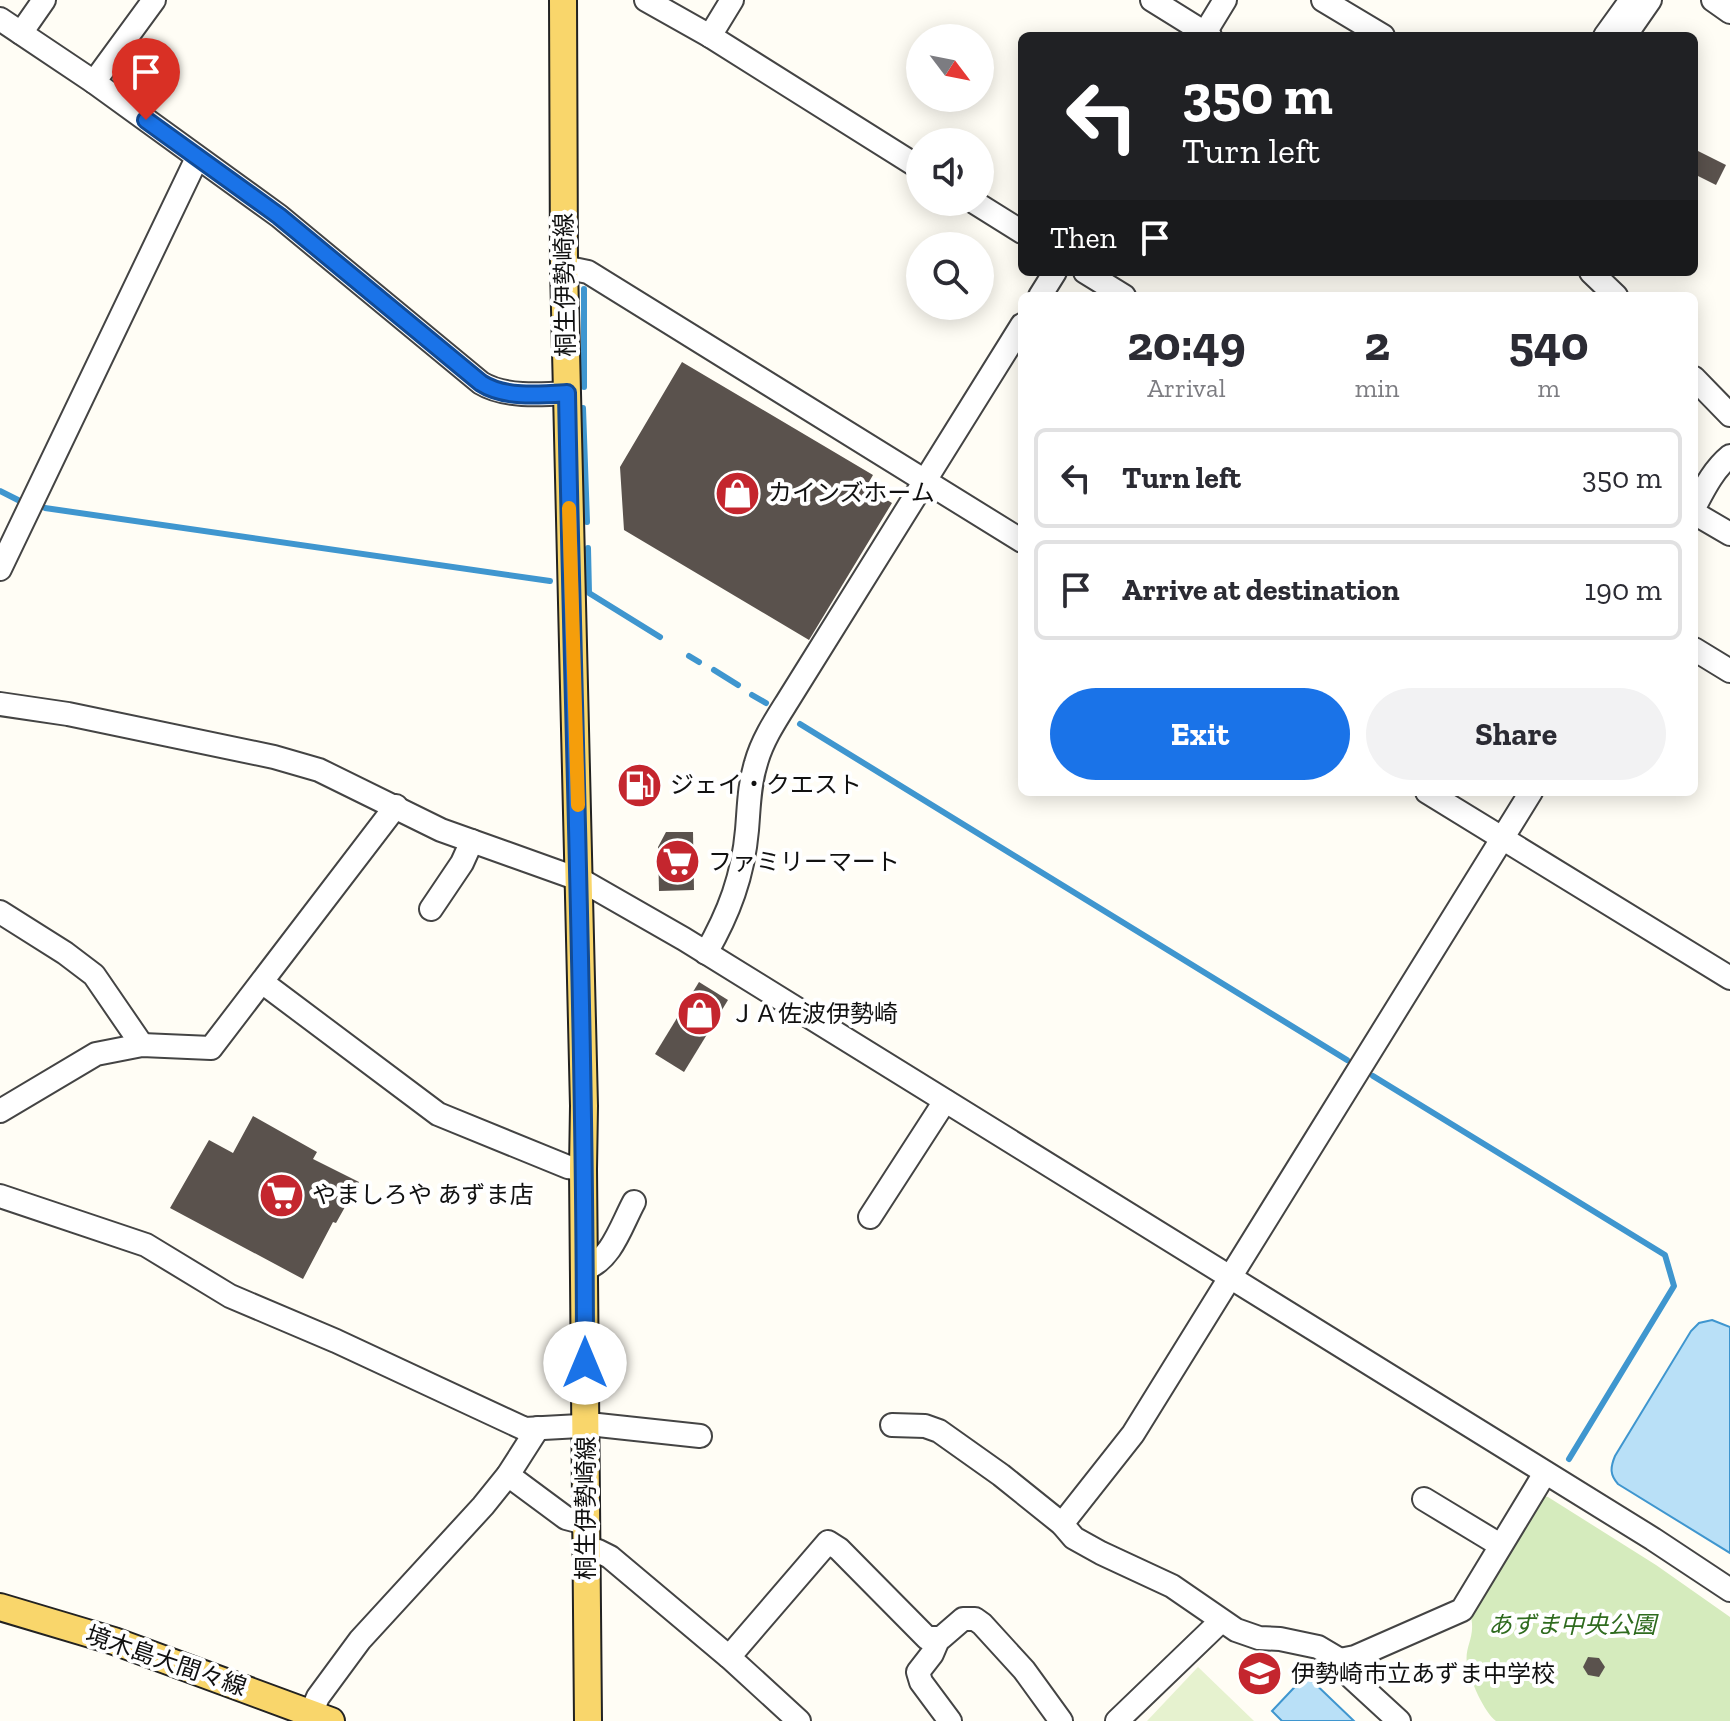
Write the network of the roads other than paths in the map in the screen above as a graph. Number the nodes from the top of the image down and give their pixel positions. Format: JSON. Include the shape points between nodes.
{"nodes":[{"id":1,"x":44,"y":0,"type":"edge"},
{"id":2,"x":154,"y":0,"type":"edge"},
{"id":3,"x":563,"y":0,"type":"edge"},
{"id":4,"x":646,"y":0,"type":"edge"},
{"id":5,"x":732,"y":0,"type":"edge"},
{"id":6,"x":1152,"y":0,"type":"edge"},
{"id":7,"x":1225,"y":0,"type":"edge"},
{"id":8,"x":1323,"y":0,"type":"edge"},
{"id":9,"x":1631,"y":0,"type":"edge"},
{"id":10,"x":1650,"y":0,"type":"edge"},
{"id":11,"x":1713,"y":0,"type":"edge"},
{"id":12,"x":1730,"y":12,"type":"edge"},
{"id":13,"x":0,"y":19,"type":"edge"},
{"id":14,"x":1201,"y":32,"type":"edge"},
{"id":15,"x":1208,"y":32,"type":"edge"},
{"id":16,"x":1376,"y":32,"type":"edge"},
{"id":17,"x":1608,"y":32,"type":"edge"},
{"id":18,"x":1628,"y":32,"type":"edge"},
{"id":19,"x":21,"y":33,"type":"junction"},
{"id":20,"x":710,"y":36,"type":"junction"},
{"id":21,"x":94,"y":82,"type":"junction"},
{"id":22,"x":197,"y":158,"type":"junction"},
{"id":23,"x":906,"y":159,"type":"edge"},
{"id":24,"x":994,"y":214,"type":"edge"},
{"id":25,"x":1018,"y":230,"type":"edge"},
{"id":26,"x":564,"y":267,"type":"junction"},
{"id":27,"x":1092,"y":276,"type":"edge"},
{"id":28,"x":1595,"y":276,"type":"edge"},
{"id":29,"x":1118,"y":292,"type":"edge"},
{"id":30,"x":1612,"y":292,"type":"edge"},
{"id":31,"x":1018,"y":331,"type":"edge"},
{"id":32,"x":1698,"y":382,"type":"edge"},
{"id":33,"x":567,"y":393,"type":"junction"},
{"id":34,"x":1730,"y":415,"type":"edge"},
{"id":35,"x":1730,"y":456,"type":"edge"},
{"id":36,"x":924,"y":480,"type":"junction"},
{"id":37,"x":1698,"y":503,"type":"edge"},
{"id":38,"x":1698,"y":514,"type":"edge"},
{"id":39,"x":1730,"y":534,"type":"edge"},
{"id":40,"x":1018,"y":539,"type":"edge"},
{"id":41,"x":0,"y":569,"type":"edge"},
{"id":42,"x":1698,"y":651,"type":"edge"},
{"id":43,"x":1730,"y":671,"type":"edge"},
{"id":44,"x":0,"y":704,"type":"edge"},
{"id":45,"x":1433,"y":796,"type":"edge"},
{"id":46,"x":1529,"y":796,"type":"edge"},
{"id":47,"x":396,"y":806,"type":"junction"},
{"id":48,"x":1503,"y":839,"type":"junction"},
{"id":49,"x":472,"y":841,"type":"junction"},
{"id":50,"x":581,"y":880,"type":"junction"},
{"id":51,"x":431,"y":909,"type":"dead end"},
{"id":52,"x":0,"y":912,"type":"edge"},
{"id":53,"x":706,"y":953,"type":"junction"},
{"id":54,"x":1730,"y":978,"type":"edge"},
{"id":55,"x":262,"y":982,"type":"junction"},
{"id":56,"x":142,"y":1045,"type":"junction"},
{"id":57,"x":945,"y":1101,"type":"junction"},
{"id":58,"x":0,"y":1111,"type":"edge"},
{"id":59,"x":583,"y":1169,"type":"junction"},
{"id":60,"x":0,"y":1196,"type":"edge"},
{"id":61,"x":634,"y":1202,"type":"dead end"},
{"id":62,"x":870,"y":1217,"type":"dead end"},
{"id":63,"x":585,"y":1269,"type":"junction"},
{"id":64,"x":1231,"y":1277,"type":"junction"},
{"id":65,"x":892,"y":1425,"type":"dead end"},
{"id":66,"x":585,"y":1426,"type":"junction"},
{"id":67,"x":538,"y":1428,"type":"junction"},
{"id":68,"x":700,"y":1436,"type":"dead end"},
{"id":69,"x":1545,"y":1473,"type":"junction"},
{"id":70,"x":508,"y":1475,"type":"junction"},
{"id":71,"x":1424,"y":1499,"type":"dead end"},
{"id":72,"x":585,"y":1523,"type":"junction"},
{"id":73,"x":1062,"y":1524,"type":"junction"},
{"id":74,"x":1500,"y":1545,"type":"junction"},
{"id":75,"x":586,"y":1551,"type":"junction"},
{"id":76,"x":1730,"y":1590,"type":"edge"},
{"id":77,"x":0,"y":1607,"type":"edge"},
{"id":78,"x":1221,"y":1621,"type":"junction"},
{"id":79,"x":932,"y":1639,"type":"junction"},
{"id":80,"x":729,"y":1657,"type":"junction"},
{"id":81,"x":1340,"y":1660,"type":"junction"},
{"id":82,"x":321,"y":1717,"type":"edge"},
{"id":83,"x":588,"y":1721,"type":"edge"},
{"id":84,"x":799,"y":1721,"type":"edge"},
{"id":85,"x":950,"y":1721,"type":"edge"},
{"id":86,"x":1061,"y":1721,"type":"edge"},
{"id":87,"x":1117,"y":1721,"type":"edge"},
{"id":88,"x":1399,"y":1721,"type":"edge"}],
"edges":[{"from":1,"to":19,"type":"street"},
{"from":2,"to":21,"type":"street"},
{"from":3,"to":26,"type":"main road","name":"桐生伊勢崎線"},
{"from":4,"to":20,"type":"street"},
{"from":5,"to":20,"type":"street"},
{"from":6,"to":14,"type":"street"},
{"from":7,"to":15,"type":"street"},
{"from":8,"to":16,"type":"street"},
{"from":9,"to":17,"type":"street"},
{"from":10,"to":18,"type":"street"},
{"from":11,"to":12,"type":"street"},
{"from":13,"to":19,"type":"street"},
{"from":19,"to":21,"type":"street"},
{"from":20,"to":23,"type":"street"},
{"from":21,"to":22,"type":"street"},
{"from":22,"to":33,"type":"street","via":[[279,216],[492,390]]},
{"from":22,"to":41,"type":"street"},
{"from":24,"to":25,"type":"street"},
{"from":26,"to":33,"type":"main road","name":"桐生伊勢崎線"},
{"from":26,"to":36,"type":"street","via":[[588,272]]},
{"from":27,"to":29,"type":"street"},
{"from":28,"to":30,"type":"street"},
{"from":31,"to":36,"type":"street"},
{"from":32,"to":34,"type":"street"},
{"from":33,"to":50,"type":"main road","name":"桐生伊勢崎線"},
{"from":35,"to":37,"type":"street","via":[[1713,473]]},
{"from":36,"to":40,"type":"street"},
{"from":36,"to":53,"type":"street","via":[[761,748],[738,884]]},
{"from":38,"to":39,"type":"street"},
{"from":42,"to":43,"type":"street"},
{"from":44,"to":47,"type":"street","via":[[298,763]]},
{"from":45,"to":48,"type":"street"},
{"from":46,"to":48,"type":"street"},
{"from":47,"to":49,"type":"street"},
{"from":47,"to":55,"type":"street"},
{"from":48,"to":54,"type":"street"},
{"from":48,"to":64,"type":"street"},
{"from":49,"to":50,"type":"street"},
{"from":49,"to":51,"type":"street"},
{"from":50,"to":53,"type":"street"},
{"from":50,"to":59,"type":"main road","name":"桐生伊勢崎線"},
{"from":52,"to":56,"type":"street","via":[[94,975]]},
{"from":53,"to":57,"type":"street"},
{"from":55,"to":56,"type":"street","via":[[211,1048]]},
{"from":55,"to":59,"type":"street","via":[[438,1114]]},
{"from":56,"to":58,"type":"street","via":[[96,1054]]},
{"from":57,"to":62,"type":"street"},
{"from":57,"to":64,"type":"street"},
{"from":59,"to":63,"type":"main road","name":"桐生伊勢崎線"},
{"from":60,"to":67,"type":"street","via":[[146,1245],[230,1296],[525,1429]]},
{"from":61,"to":63,"type":"street","via":[[606,1256]]},
{"from":63,"to":66,"type":"main road","name":"桐生伊勢崎線"},
{"from":64,"to":69,"type":"street"},
{"from":64,"to":73,"type":"street","via":[[1133,1434]]},
{"from":65,"to":73,"type":"street","via":[[939,1431]]},
{"from":66,"to":67,"type":"street"},
{"from":66,"to":68,"type":"street"},
{"from":66,"to":72,"type":"main road","name":"桐生伊勢崎線"},
{"from":67,"to":70,"type":"street"},
{"from":69,"to":74,"type":"street"},
{"from":69,"to":76,"type":"street"},
{"from":70,"to":72,"type":"street","via":[[566,1518]]},
{"from":70,"to":82,"type":"street","via":[[368,1630],[318,1697]]},
{"from":71,"to":74,"type":"street"},
{"from":72,"to":75,"type":"main road","name":"桐生伊勢崎線"},
{"from":73,"to":78,"type":"street","via":[[1074,1538],[1172,1586]]},
{"from":74,"to":81,"type":"street","via":[[1462,1610]]},
{"from":75,"to":80,"type":"street","via":[[610,1557]]},
{"from":75,"to":83,"type":"main road","name":"桐生伊勢崎線"},
{"from":77,"to":82,"type":"main road","name":"境木島大間々線","via":[[114,1641]]},
{"from":78,"to":81,"type":"street","via":[[1259,1638],[1318,1647]]},
{"from":78,"to":87,"type":"street"},
{"from":79,"to":80,"type":"street","via":[[828,1542]]},
{"from":79,"to":85,"type":"street","via":[[932,1654],[918,1672]]},
{"from":79,"to":86,"type":"street","via":[[957,1622],[975,1619],[1014,1658]]},
{"from":80,"to":84,"type":"street"},
{"from":81,"to":88,"type":"street"}]}
